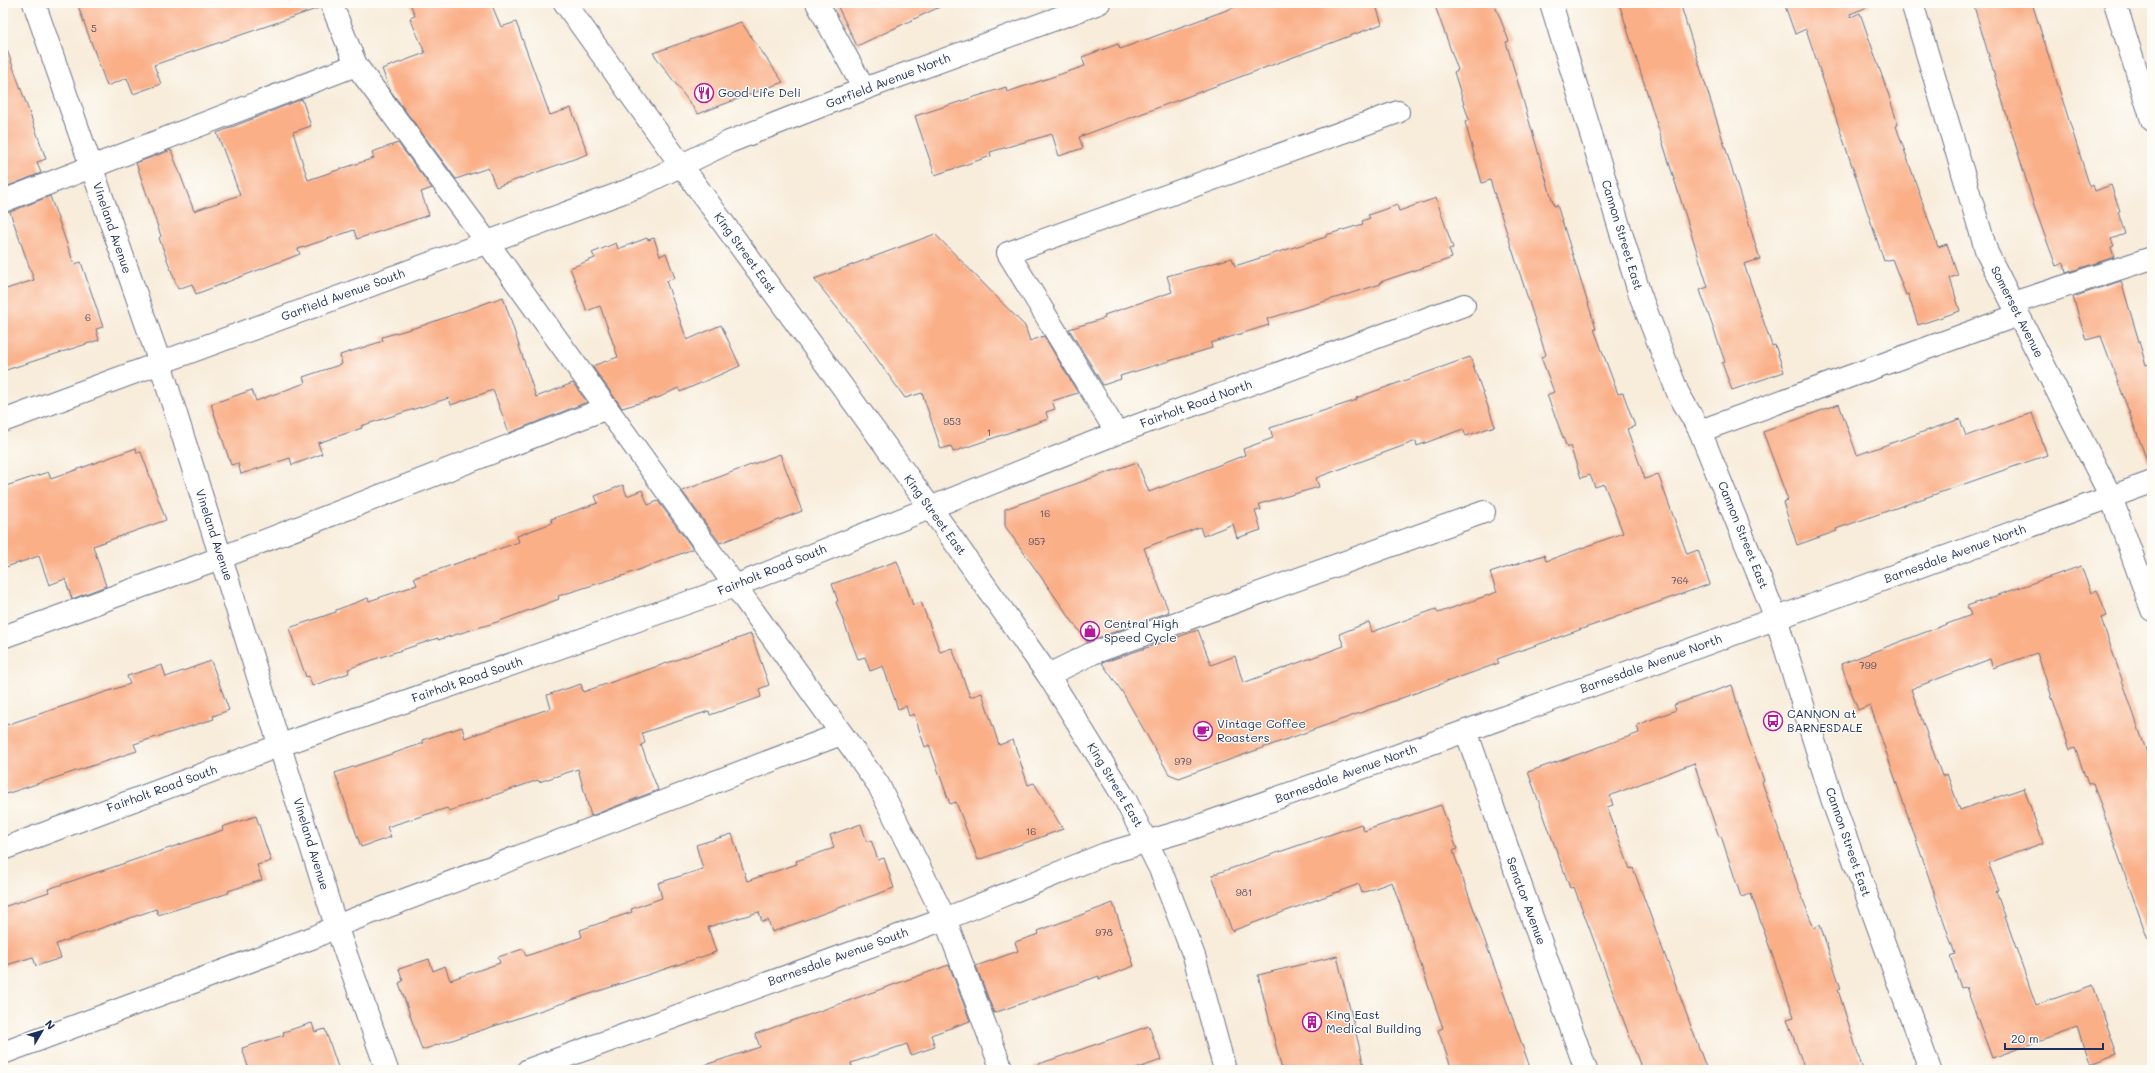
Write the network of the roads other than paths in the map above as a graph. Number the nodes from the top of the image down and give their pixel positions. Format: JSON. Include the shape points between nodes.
{"nodes":[{"id":1,"x":34,"y":3,"type":"edge"},
{"id":2,"x":332,"y":3,"type":"edge"},
{"id":3,"x":566,"y":3,"type":"edge"},
{"id":4,"x":817,"y":3,"type":"edge"},
{"id":5,"x":1099,"y":3,"type":"edge"},
{"id":6,"x":1552,"y":3,"type":"edge"},
{"id":7,"x":1912,"y":3,"type":"edge"},
{"id":8,"x":2115,"y":3,"type":"edge"},
{"id":9,"x":356,"y":66,"type":"junction"},
{"id":10,"x":864,"y":89,"type":"junction"},
{"id":11,"x":1398,"y":112,"type":"dead end"},
{"id":12,"x":2152,"y":120,"type":"edge"},
{"id":13,"x":681,"y":165,"type":"junction"},
{"id":14,"x":91,"y":167,"type":"junction"},
{"id":15,"x":3,"y":201,"type":"edge"},
{"id":16,"x":487,"y":242,"type":"junction"},
{"id":17,"x":2152,"y":258,"type":"edge"},
{"id":18,"x":1464,"y":306,"type":"dead end"},
{"id":19,"x":2016,"y":309,"type":"junction"},
{"id":20,"x":160,"y":363,"type":"junction"},
{"id":21,"x":607,"y":408,"type":"junction"},
{"id":22,"x":3,"y":421,"type":"edge"},
{"id":23,"x":1700,"y":431,"type":"junction"},
{"id":24,"x":1117,"y":433,"type":"junction"},
{"id":25,"x":2152,"y":482,"type":"edge"},
{"id":26,"x":2111,"y":498,"type":"junction"},
{"id":27,"x":930,"y":507,"type":"junction"},
{"id":28,"x":1484,"y":512,"type":"dead end"},
{"id":29,"x":220,"y":558,"type":"junction"},
{"id":30,"x":735,"y":586,"type":"junction"},
{"id":31,"x":2152,"y":610,"type":"edge"},
{"id":32,"x":1776,"y":618,"type":"junction"},
{"id":33,"x":3,"y":637,"type":"edge"},
{"id":34,"x":1048,"y":675,"type":"junction"},
{"id":35,"x":1466,"y":731,"type":"junction"},
{"id":36,"x":841,"y":734,"type":"junction"},
{"id":37,"x":281,"y":745,"type":"junction"},
{"id":38,"x":1147,"y":840,"type":"junction"},
{"id":39,"x":3,"y":849,"type":"edge"},
{"id":40,"x":945,"y":919,"type":"junction"},
{"id":41,"x":336,"y":926,"type":"junction"},
{"id":42,"x":3,"y":1053,"type":"edge"},
{"id":43,"x":387,"y":1070,"type":"edge"},
{"id":44,"x":528,"y":1070,"type":"edge"},
{"id":45,"x":1002,"y":1070,"type":"edge"},
{"id":46,"x":1225,"y":1070,"type":"edge"},
{"id":47,"x":1586,"y":1070,"type":"edge"},
{"id":48,"x":1930,"y":1070,"type":"edge"}],
"edges":[{"from":1,"to":14,"type":"street","name":"Vineland Avenue"},
{"from":2,"to":9,"type":"street"},
{"from":3,"to":13,"type":"street","name":"King Street East"},
{"from":4,"to":10,"type":"street"},
{"from":5,"to":10,"type":"street","name":"Garfield Avenue North"},
{"from":6,"to":23,"type":"street","name":"Cannon Street East","via":[[1640,295],[1678,393]]},
{"from":7,"to":19,"type":"street","name":"Somerset Avenue","via":[[1987,253]]},
{"from":8,"to":12,"type":"street"},
{"from":9,"to":14,"type":"street"},
{"from":9,"to":16,"type":"street"},
{"from":10,"to":13,"type":"street","name":"Garfield Avenue North","via":[[729,142]]},
{"from":11,"to":24,"type":"street","via":[[1008,253]]},
{"from":13,"to":16,"type":"street","name":"Garfield Avenue South","via":[[637,187]]},
{"from":13,"to":27,"type":"street","name":"King Street East"},
{"from":14,"to":15,"type":"street"},
{"from":14,"to":20,"type":"street","name":"Vineland Avenue"},
{"from":16,"to":20,"type":"street","name":"Garfield Avenue South"},
{"from":16,"to":21,"type":"street"},
{"from":17,"to":19,"type":"street"},
{"from":18,"to":24,"type":"street","name":"Fairholt Road North"},
{"from":19,"to":23,"type":"street"},
{"from":19,"to":26,"type":"street","name":"Somerset Avenue"},
{"from":20,"to":22,"type":"street","name":"Garfield Avenue South"},
{"from":20,"to":29,"type":"street","name":"Vineland Avenue"},
{"from":21,"to":29,"type":"street"},
{"from":21,"to":30,"type":"street"},
{"from":23,"to":32,"type":"street","name":"Cannon Street East"},
{"from":24,"to":27,"type":"street","name":"Fairholt Road North"},
{"from":25,"to":26,"type":"street","name":"Barnesdale Avenue North"},
{"from":26,"to":31,"type":"street","name":"Somerset Avenue"},
{"from":26,"to":32,"type":"street","name":"Barnesdale Avenue North"},
{"from":27,"to":30,"type":"street","name":"Fairholt Road South"},
{"from":27,"to":34,"type":"street","name":"King Street East"},
{"from":28,"to":34,"type":"street","via":[[1093,654]]},
{"from":29,"to":33,"type":"street"},
{"from":29,"to":37,"type":"street","name":"Vineland Avenue"},
{"from":30,"to":36,"type":"street"},
{"from":30,"to":37,"type":"street","name":"Fairholt Road South"},
{"from":32,"to":35,"type":"street","name":"Barnesdale Avenue North"},
{"from":32,"to":48,"type":"street","name":"Cannon Street East","via":[[1834,805]]},
{"from":34,"to":38,"type":"street","name":"King Street East","via":[[1125,799]]},
{"from":35,"to":38,"type":"street","name":"Barnesdale Avenue North","via":[[1190,829]]},
{"from":35,"to":47,"type":"street","name":"Senator Avenue"},
{"from":36,"to":40,"type":"street","via":[[878,784]]},
{"from":36,"to":41,"type":"street"},
{"from":37,"to":39,"type":"street","name":"Fairholt Road South"},
{"from":37,"to":41,"type":"street","name":"Vineland Avenue"},
{"from":38,"to":40,"type":"street","name":"Barnesdale Avenue South","via":[[1105,854]]},
{"from":38,"to":46,"type":"street","name":"King Street East","via":[[1194,956]]},
{"from":40,"to":44,"type":"street","name":"Barnesdale Avenue South"},
{"from":40,"to":45,"type":"street"},
{"from":41,"to":42,"type":"street","via":[[317,936]]},
{"from":41,"to":43,"type":"street","name":"Vineland Avenue"}]}
